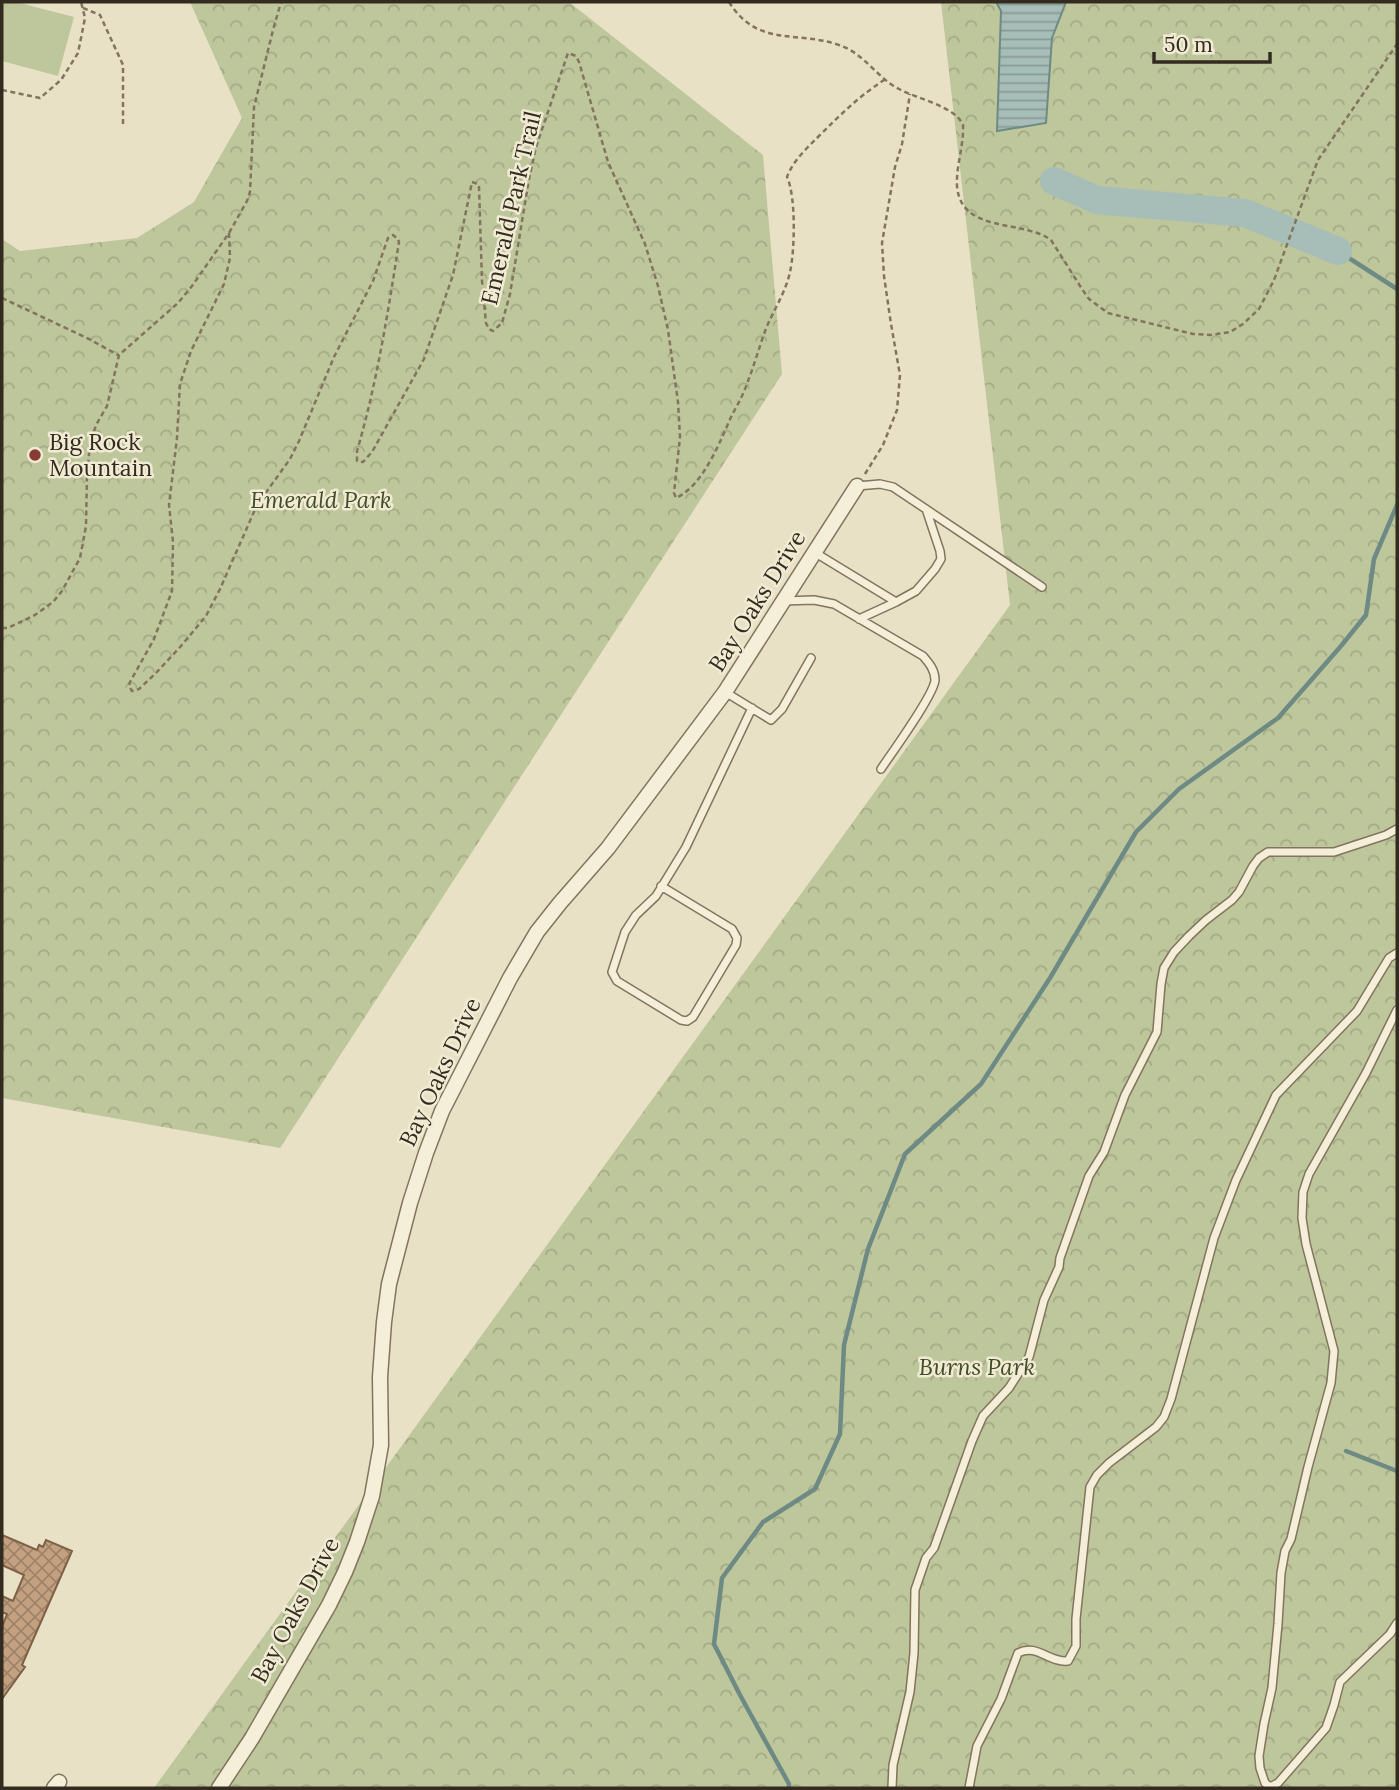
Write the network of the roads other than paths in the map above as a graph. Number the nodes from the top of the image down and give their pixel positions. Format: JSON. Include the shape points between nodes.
{"nodes":[{"id":1,"x":857,"y":486,"type":"joint"},
{"id":2,"x":926,"y":509,"type":"junction"},
{"id":3,"x":814,"y":552,"type":"junction"},
{"id":4,"x":1042,"y":587,"type":"dead end"},
{"id":5,"x":782,"y":601,"type":"junction"},
{"id":6,"x":896,"y":602,"type":"junction"},
{"id":7,"x":859,"y":619,"type":"junction"},
{"id":8,"x":811,"y":658,"type":"dead end"},
{"id":9,"x":725,"y":692,"type":"junction"},
{"id":10,"x":752,"y":708,"type":"junction"},
{"id":11,"x":881,"y":769,"type":"dead end"},
{"id":12,"x":1397,"y":829,"type":"edge"},
{"id":13,"x":661,"y":886,"type":"junction"},
{"id":14,"x":1397,"y":953,"type":"edge"},
{"id":15,"x":1397,"y":1010,"type":"edge"},
{"id":16,"x":1397,"y":1623,"type":"edge"},
{"id":17,"x":219,"y":1788,"type":"edge"},
{"id":18,"x":892,"y":1788,"type":"edge"},
{"id":19,"x":969,"y":1788,"type":"edge"}],
"edges":[{"from":1,"to":2,"type":"lane","via":[[893,487]]},
{"from":1,"to":3,"type":"street","name":"Bay Oaks Drive"},
{"from":2,"to":4,"type":"lane"},
{"from":2,"to":6,"type":"lane","via":[[941,559],[916,591]]},
{"from":3,"to":5,"type":"street","name":"Bay Oaks Drive"},
{"from":3,"to":6,"type":"lane"},
{"from":5,"to":7,"type":"lane","via":[[834,604]]},
{"from":5,"to":9,"type":"street","name":"Bay Oaks Drive"},
{"from":6,"to":7,"type":"lane"},
{"from":7,"to":11,"type":"lane","via":[[923,656],[932,666],[935,680],[930,695]]},
{"from":8,"to":10,"type":"lane","via":[[771,720]]},
{"from":9,"to":10,"type":"lane"},
{"from":9,"to":17,"type":"street","name":"Bay Oaks Drive","via":[[608,848],[537,932],[442,1111],[410,1203],[389,1284],[380,1377],[381,1446],[372,1496],[329,1605]]},
{"from":10,"to":13,"type":"lane","via":[[686,847]]},
{"from":12,"to":18,"type":"lane","via":[[1334,852],[1268,852],[1259,858],[1232,900],[1189,936],[1164,968],[1157,1032],[1089,1176],[1044,1300],[1029,1357],[983,1416],[934,1548],[921,1569],[915,1590],[910,1692]]},
{"from":13,"to":13,"type":"lane","via":[[625,932],[612,972],[617,981],[687,1021],[737,938],[732,929]]},
{"from":14,"to":19,"type":"lane","via":[[1389,958],[1357,1011],[1276,1095],[1214,1238],[1164,1417],[1109,1463],[1090,1487],[1074,1654],[1063,1662],[1034,1650],[1018,1653],[977,1746]]},
{"from":15,"to":16,"type":"lane","via":[[1303,1192],[1306,1244],[1334,1352],[1331,1383],[1281,1573],[1272,1688],[1259,1756],[1270,1787],[1326,1728],[1340,1682]]}]}
